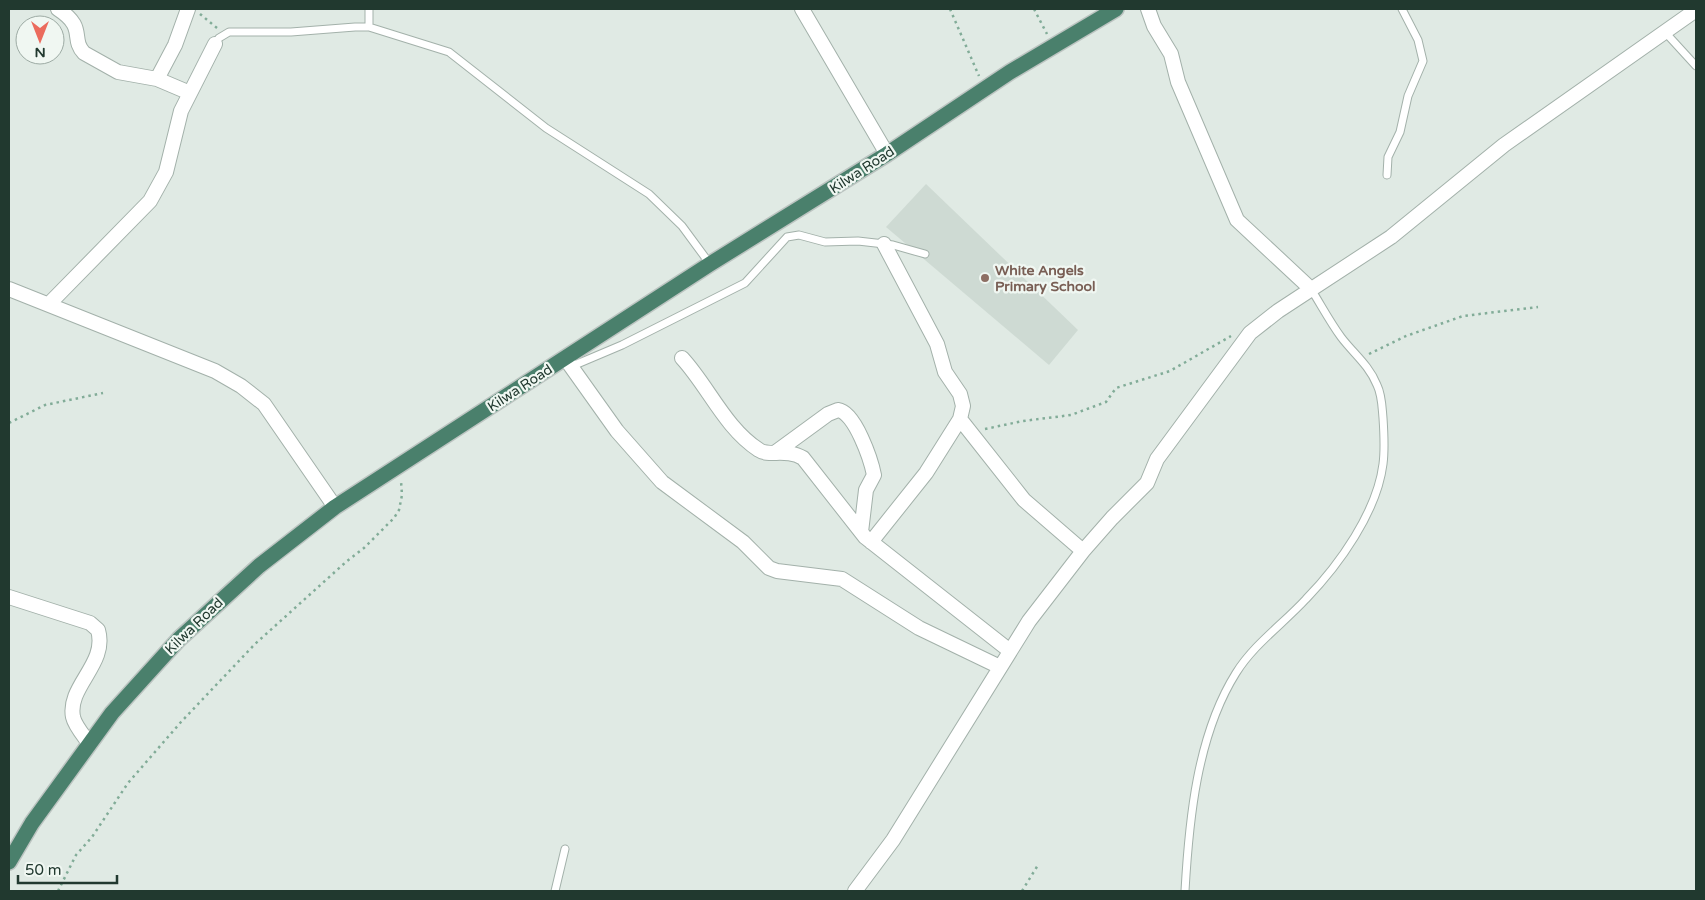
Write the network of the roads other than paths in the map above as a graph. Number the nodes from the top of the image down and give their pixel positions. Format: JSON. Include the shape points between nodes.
{"nodes":[{"id":1,"x":58,"y":9,"type":"edge"},
{"id":2,"x":188,"y":9,"type":"edge"},
{"id":3,"x":369,"y":9,"type":"edge"},
{"id":4,"x":802,"y":9,"type":"edge"},
{"id":5,"x":1116,"y":9,"type":"edge"},
{"id":6,"x":1148,"y":9,"type":"edge"},
{"id":7,"x":1402,"y":9,"type":"edge"},
{"id":8,"x":1696,"y":10,"type":"edge"},
{"id":9,"x":369,"y":28,"type":"junction"},
{"id":10,"x":1663,"y":31,"type":"junction"},
{"id":11,"x":219,"y":39,"type":"joint"},
{"id":12,"x":1696,"y":66,"type":"edge"},
{"id":13,"x":157,"y":80,"type":"junction"},
{"id":14,"x":190,"y":93,"type":"junction"},
{"id":15,"x":887,"y":154,"type":"junction"},
{"id":16,"x":1387,"y":175,"type":"dead end"},
{"id":17,"x":884,"y":244,"type":"junction"},
{"id":18,"x":925,"y":254,"type":"dead end"},
{"id":19,"x":710,"y":264,"type":"junction"},
{"id":20,"x":9,"y":289,"type":"edge"},
{"id":21,"x":1311,"y":289,"type":"junction"},
{"id":22,"x":49,"y":304,"type":"junction"},
{"id":23,"x":682,"y":358,"type":"dead end"},
{"id":24,"x":567,"y":363,"type":"junction"},
{"id":25,"x":960,"y":419,"type":"junction"},
{"id":26,"x":776,"y":452,"type":"junction"},
{"id":27,"x":336,"y":506,"type":"junction"},
{"id":28,"x":866,"y":537,"type":"junction"},
{"id":29,"x":1083,"y":551,"type":"junction"},
{"id":30,"x":9,"y":596,"type":"edge"},
{"id":31,"x":1010,"y":651,"type":"junction"},
{"id":32,"x":1000,"y":667,"type":"junction"},
{"id":33,"x":89,"y":743,"type":"junction"},
{"id":34,"x":565,"y":849,"type":"dead end"},
{"id":35,"x":9,"y":862,"type":"edge"},
{"id":36,"x":555,"y":891,"type":"edge"},
{"id":37,"x":855,"y":891,"type":"edge"},
{"id":38,"x":1185,"y":891,"type":"edge"}],
"edges":[{"from":1,"to":13,"type":"street","via":[[74,23],[84,53],[118,72]]},
{"from":2,"to":13,"type":"street"},
{"from":3,"to":9,"type":"lane"},
{"from":4,"to":15,"type":"street"},
{"from":5,"to":15,"type":"highway","name":"Kilwa Road"},
{"from":6,"to":21,"type":"street","via":[[1171,54],[1178,82],[1237,220]]},
{"from":7,"to":16,"type":"lane","via":[[1418,40],[1422,61],[1408,96],[1400,132],[1388,157]]},
{"from":8,"to":10,"type":"street"},
{"from":9,"to":11,"type":"lane","via":[[234,31]]},
{"from":9,"to":19,"type":"lane","via":[[435,46],[456,56],[546,128],[649,194],[682,226]]},
{"from":10,"to":12,"type":"lane"},
{"from":10,"to":21,"type":"street","via":[[1504,144],[1391,237]]},
{"from":11,"to":14,"type":"street"},
{"from":13,"to":14,"type":"street"},
{"from":14,"to":22,"type":"street","via":[[181,111],[166,172],[150,201]]},
{"from":15,"to":19,"type":"highway","name":"Kilwa Road"},
{"from":17,"to":18,"type":"lane"},
{"from":17,"to":24,"type":"lane","via":[[838,243],[799,235],[787,236],[745,283],[622,345]]},
{"from":17,"to":25,"type":"street","via":[[937,344],[945,372],[960,394],[963,406]]},
{"from":19,"to":24,"type":"highway","name":"Kilwa Road"},
{"from":20,"to":22,"type":"street"},
{"from":21,"to":29,"type":"street","via":[[1250,333],[1157,459],[1147,483]]},
{"from":21,"to":38,"type":"lane","via":[[1378,386],[1384,438],[1383,465],[1369,512],[1332,571],[1259,644],[1226,690],[1206,745],[1194,797]]},
{"from":22,"to":27,"type":"street","via":[[216,371],[241,386],[264,404]]},
{"from":23,"to":26,"type":"street","via":[[734,426],[760,452]]},
{"from":24,"to":27,"type":"highway","name":"Kilwa Road"},
{"from":24,"to":32,"type":"street","via":[[617,432],[662,482],[743,542],[769,568],[842,579],[919,628]]},
{"from":25,"to":28,"type":"street","via":[[908,499]]},
{"from":25,"to":29,"type":"street","via":[[1024,500]]},
{"from":26,"to":28,"type":"street","via":[[790,452],[803,458]]},
{"from":26,"to":28,"type":"street","via":[[828,414],[838,410],[845,412],[867,449],[874,475],[866,490]]},
{"from":27,"to":33,"type":"highway","name":"Kilwa Road","via":[[259,566],[178,640]]},
{"from":28,"to":31,"type":"street"},
{"from":29,"to":31,"type":"street"},
{"from":30,"to":33,"type":"street","via":[[90,623],[98,630],[100,649],[73,709],[74,720]]},
{"from":31,"to":32,"type":"street"},
{"from":32,"to":37,"type":"street","via":[[894,840]]},
{"from":33,"to":35,"type":"highway","name":"Kilwa Road","via":[[32,823]]},
{"from":34,"to":36,"type":"lane"}]}
